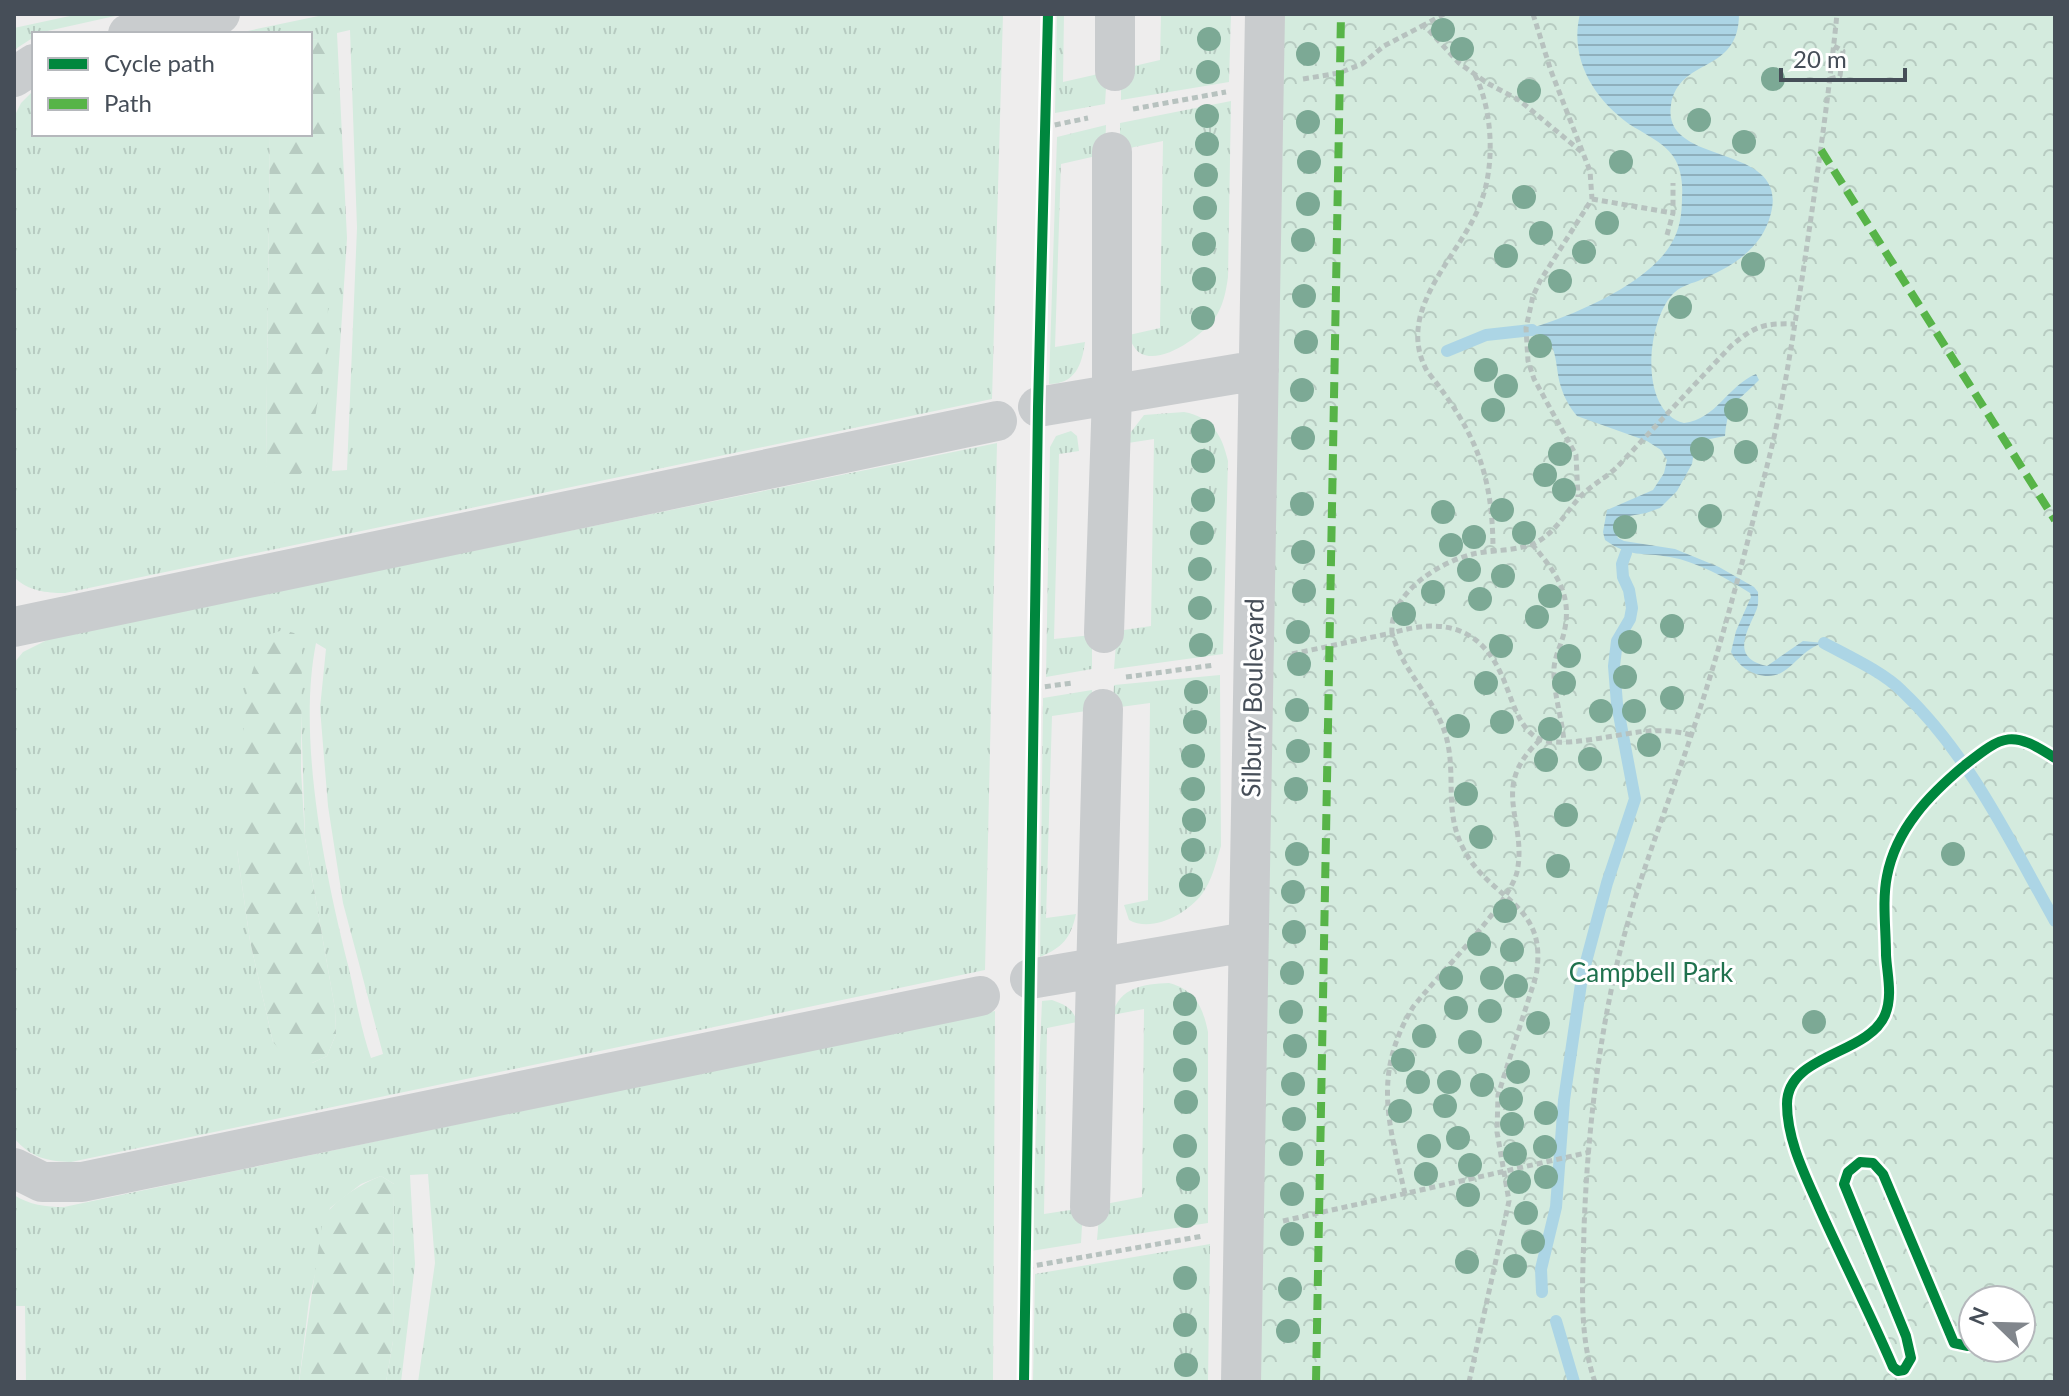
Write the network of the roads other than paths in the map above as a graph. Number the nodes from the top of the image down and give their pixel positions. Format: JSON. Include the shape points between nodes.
{"nodes":[{"id":1,"x":220,"y":14,"type":"edge"},
{"id":2,"x":1115,"y":14,"type":"edge"},
{"id":3,"x":1265,"y":14,"type":"edge"},
{"id":4,"x":137,"y":32,"type":"edge"},
{"id":5,"x":32,"y":65,"type":"edge"},
{"id":6,"x":1115,"y":71,"type":"dead end"},
{"id":7,"x":14,"y":77,"type":"edge"},
{"id":8,"x":1106,"y":134,"type":"road end"},
{"id":9,"x":1259,"y":370,"type":"junction"},
{"id":10,"x":1112,"y":395,"type":"junction"},
{"id":11,"x":1038,"y":407,"type":"dead end"},
{"id":12,"x":997,"y":421,"type":"dead end"},
{"id":13,"x":14,"y":627,"type":"edge"},
{"id":14,"x":1104,"y":633,"type":"dead end"},
{"id":15,"x":1099,"y":690,"type":"road end"},
{"id":16,"x":1247,"y":942,"type":"junction"},
{"id":17,"x":1098,"y":968,"type":"junction"},
{"id":18,"x":1030,"y":979,"type":"dead end"},
{"id":19,"x":980,"y":996,"type":"dead end"},
{"id":20,"x":14,"y":1168,"type":"edge"},
{"id":21,"x":1090,"y":1207,"type":"dead end"},
{"id":22,"x":1241,"y":1382,"type":"edge"}],
"edges":[{"from":1,"to":4,"type":"street"},
{"from":2,"to":6,"type":"street"},
{"from":3,"to":9,"type":"street","name":"Silbury Boulevard"},
{"from":5,"to":7,"type":"street"},
{"from":8,"to":10,"type":"street"},
{"from":9,"to":10,"type":"street"},
{"from":9,"to":16,"type":"street","name":"Silbury Boulevard"},
{"from":10,"to":11,"type":"street"},
{"from":10,"to":14,"type":"street"},
{"from":12,"to":13,"type":"street"},
{"from":15,"to":17,"type":"street"},
{"from":16,"to":17,"type":"street"},
{"from":16,"to":22,"type":"street","name":"Silbury Boulevard"},
{"from":17,"to":18,"type":"street"},
{"from":17,"to":21,"type":"street"},
{"from":19,"to":20,"type":"street","via":[[82,1182],[42,1182]]}]}
